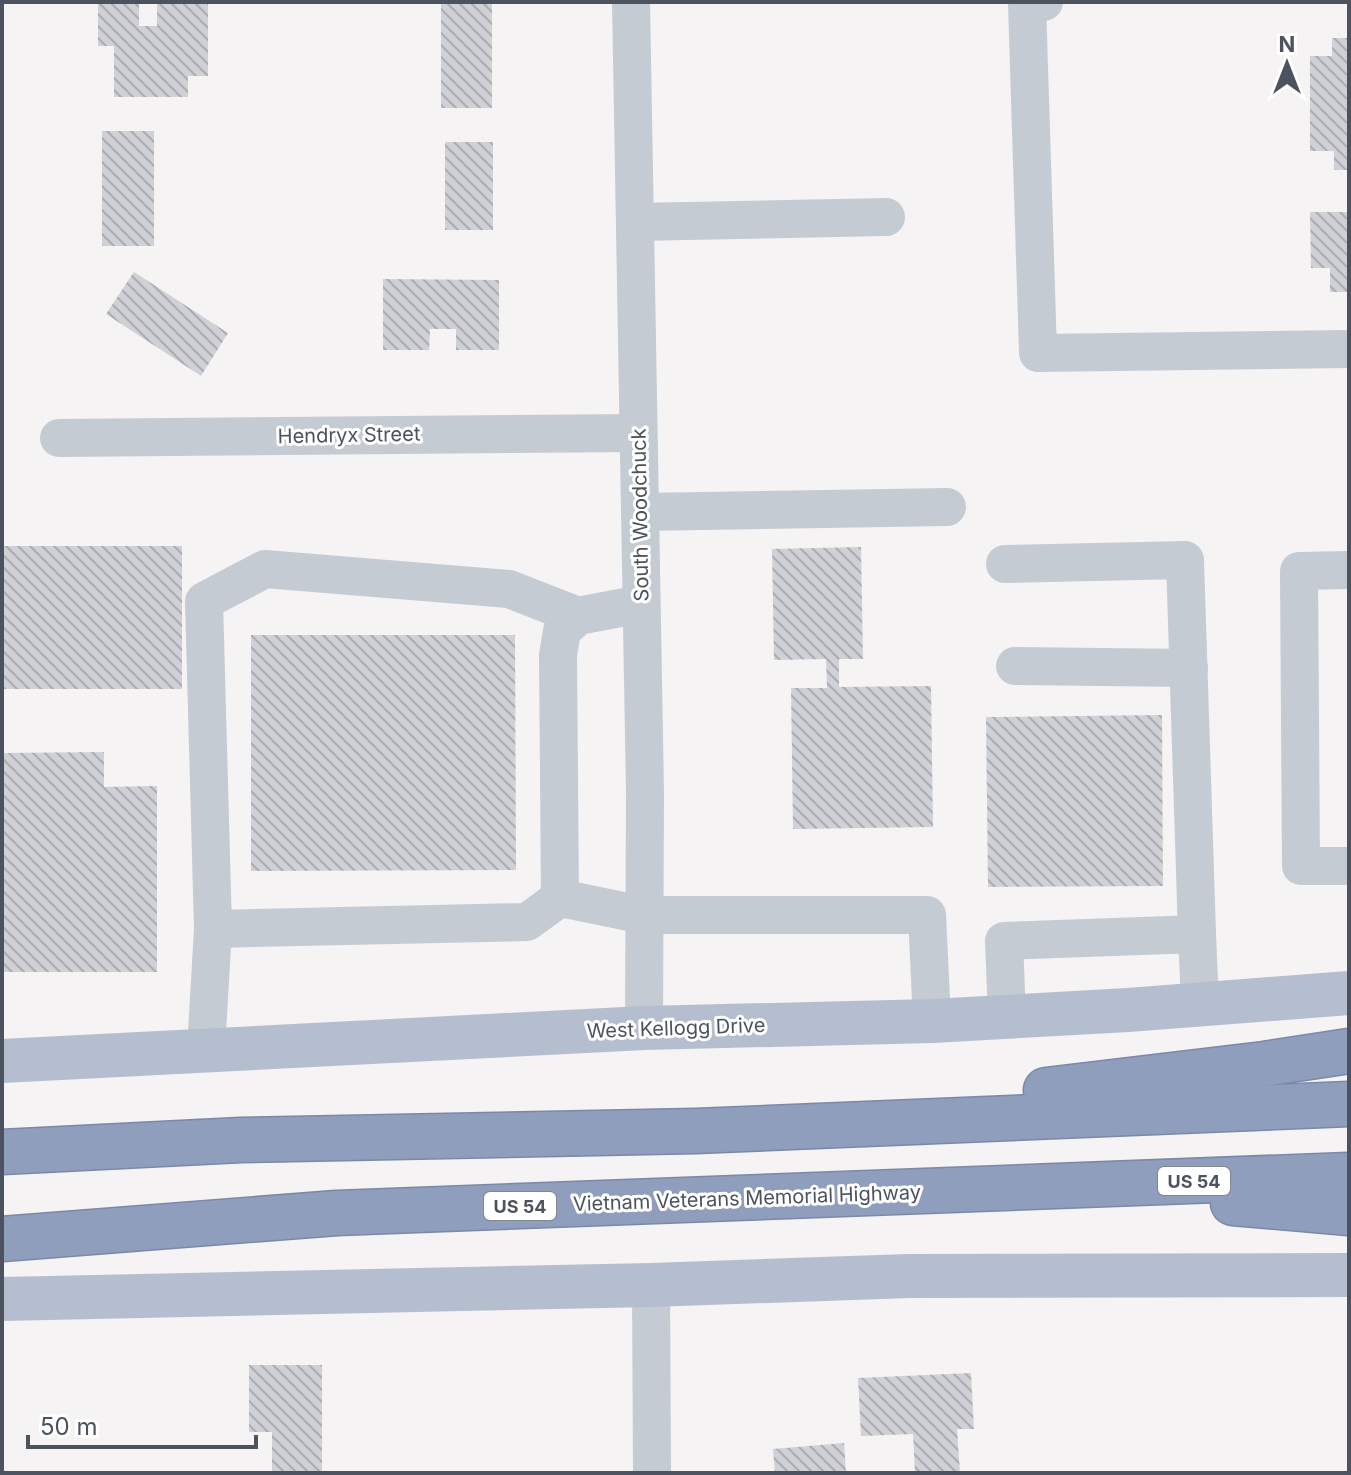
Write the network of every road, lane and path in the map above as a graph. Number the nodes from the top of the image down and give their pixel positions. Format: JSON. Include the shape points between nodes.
{"nodes":[{"id":1,"x":631,"y":2,"type":"edge"},
{"id":2,"x":1044,"y":2,"type":"edge"},
{"id":3,"x":886,"y":217,"type":"dead end"},
{"id":4,"x":635,"y":222,"type":"junction"},
{"id":5,"x":1349,"y":349,"type":"edge"},
{"id":6,"x":638,"y":433,"type":"junction"},
{"id":7,"x":59,"y":438,"type":"dead end"},
{"id":8,"x":947,"y":507,"type":"dead end"},
{"id":9,"x":640,"y":512,"type":"junction"},
{"id":10,"x":1005,"y":564,"type":"dead end"},
{"id":11,"x":1349,"y":570,"type":"edge"},
{"id":12,"x":641,"y":604,"type":"junction"},
{"id":13,"x":578,"y":616,"type":"junction"},
{"id":14,"x":1015,"y":666,"type":"dead end"},
{"id":15,"x":1189,"y":668,"type":"junction"},
{"id":16,"x":1349,"y":866,"type":"edge"},
{"id":17,"x":560,"y":898,"type":"junction"},
{"id":18,"x":643,"y":915,"type":"junction"},
{"id":19,"x":213,"y":929,"type":"junction"},
{"id":20,"x":1197,"y":934,"type":"junction"},
{"id":21,"x":1349,"y":993,"type":"edge"},
{"id":22,"x":1200,"y":1004,"type":"junction"},
{"id":23,"x":1007,"y":1017,"type":"junction"},
{"id":24,"x":932,"y":1021,"type":"junction"},
{"id":25,"x":644,"y":1028,"type":"junction"},
{"id":26,"x":206,"y":1050,"type":"junction"},
{"id":27,"x":1349,"y":1051,"type":"edge"},
{"id":28,"x":2,"y":1061,"type":"edge"},
{"id":29,"x":1349,"y":1104,"type":"edge"},
{"id":30,"x":696,"y":1131,"type":"junction"},
{"id":31,"x":2,"y":1152,"type":"edge"},
{"id":32,"x":1349,"y":1175,"type":"edge"},
{"id":33,"x":1039,"y":1187,"type":"junction"},
{"id":34,"x":1349,"y":1213,"type":"edge"},
{"id":35,"x":2,"y":1239,"type":"edge"},
{"id":36,"x":1349,"y":1275,"type":"edge"},
{"id":37,"x":651,"y":1285,"type":"junction"},
{"id":38,"x":2,"y":1299,"type":"edge"},
{"id":39,"x":652,"y":1473,"type":"edge"}],
"edges":[{"from":1,"to":4,"type":"street","name":"South Woodchuck"},
{"from":2,"to":5,"type":"street","via":[[1027,3],[1038,353]]},
{"from":3,"to":4,"type":"street"},
{"from":4,"to":6,"type":"street","name":"South Woodchuck"},
{"from":6,"to":7,"type":"street","name":"Hendryx Street"},
{"from":6,"to":9,"type":"street","name":"South Woodchuck"},
{"from":8,"to":9,"type":"street"},
{"from":9,"to":12,"type":"street","name":"South Woodchuck"},
{"from":10,"to":15,"type":"street","via":[[1185,560]]},
{"from":11,"to":16,"type":"street","via":[[1299,571],[1301,866]]},
{"from":12,"to":13,"type":"street"},
{"from":12,"to":18,"type":"street","name":"South Woodchuck"},
{"from":13,"to":17,"type":"street","via":[[562,631],[558,655]]},
{"from":13,"to":19,"type":"street","via":[[509,589],[265,569],[204,601]]},
{"from":14,"to":15,"type":"street"},
{"from":15,"to":20,"type":"street"},
{"from":17,"to":18,"type":"street"},
{"from":17,"to":19,"type":"street","via":[[527,922]]},
{"from":18,"to":24,"type":"street","via":[[927,915]]},
{"from":18,"to":25,"type":"street","name":"South Woodchuck"},
{"from":19,"to":26,"type":"street"},
{"from":20,"to":22,"type":"street"},
{"from":20,"to":23,"type":"street","via":[[1004,941]]},
{"from":21,"to":22,"type":"main road","name":"West Kellogg Drive"},
{"from":22,"to":23,"type":"main road","name":"West Kellogg Drive"},
{"from":23,"to":24,"type":"main road","name":"West Kellogg Drive"},
{"from":24,"to":25,"type":"main road","name":"West Kellogg Drive"},
{"from":25,"to":26,"type":"main road","name":"West Kellogg Drive"},
{"from":26,"to":28,"type":"main road","name":"West Kellogg Drive"},
{"from":27,"to":30,"type":"highway"},
{"from":29,"to":30,"type":"highway"},
{"from":30,"to":31,"type":"highway","via":[[241,1140]]},
{"from":32,"to":33,"type":"highway","name":"Vietnam Veterans Memorial Highway","number":"US 54"},
{"from":33,"to":34,"type":"highway"},
{"from":33,"to":35,"type":"highway","name":"Vietnam Veterans Memorial Highway","number":"US 54","via":[[337,1213]]},
{"from":36,"to":37,"type":"main road","via":[[909,1276]]},
{"from":37,"to":38,"type":"main road"},
{"from":37,"to":39,"type":"street"}]}
